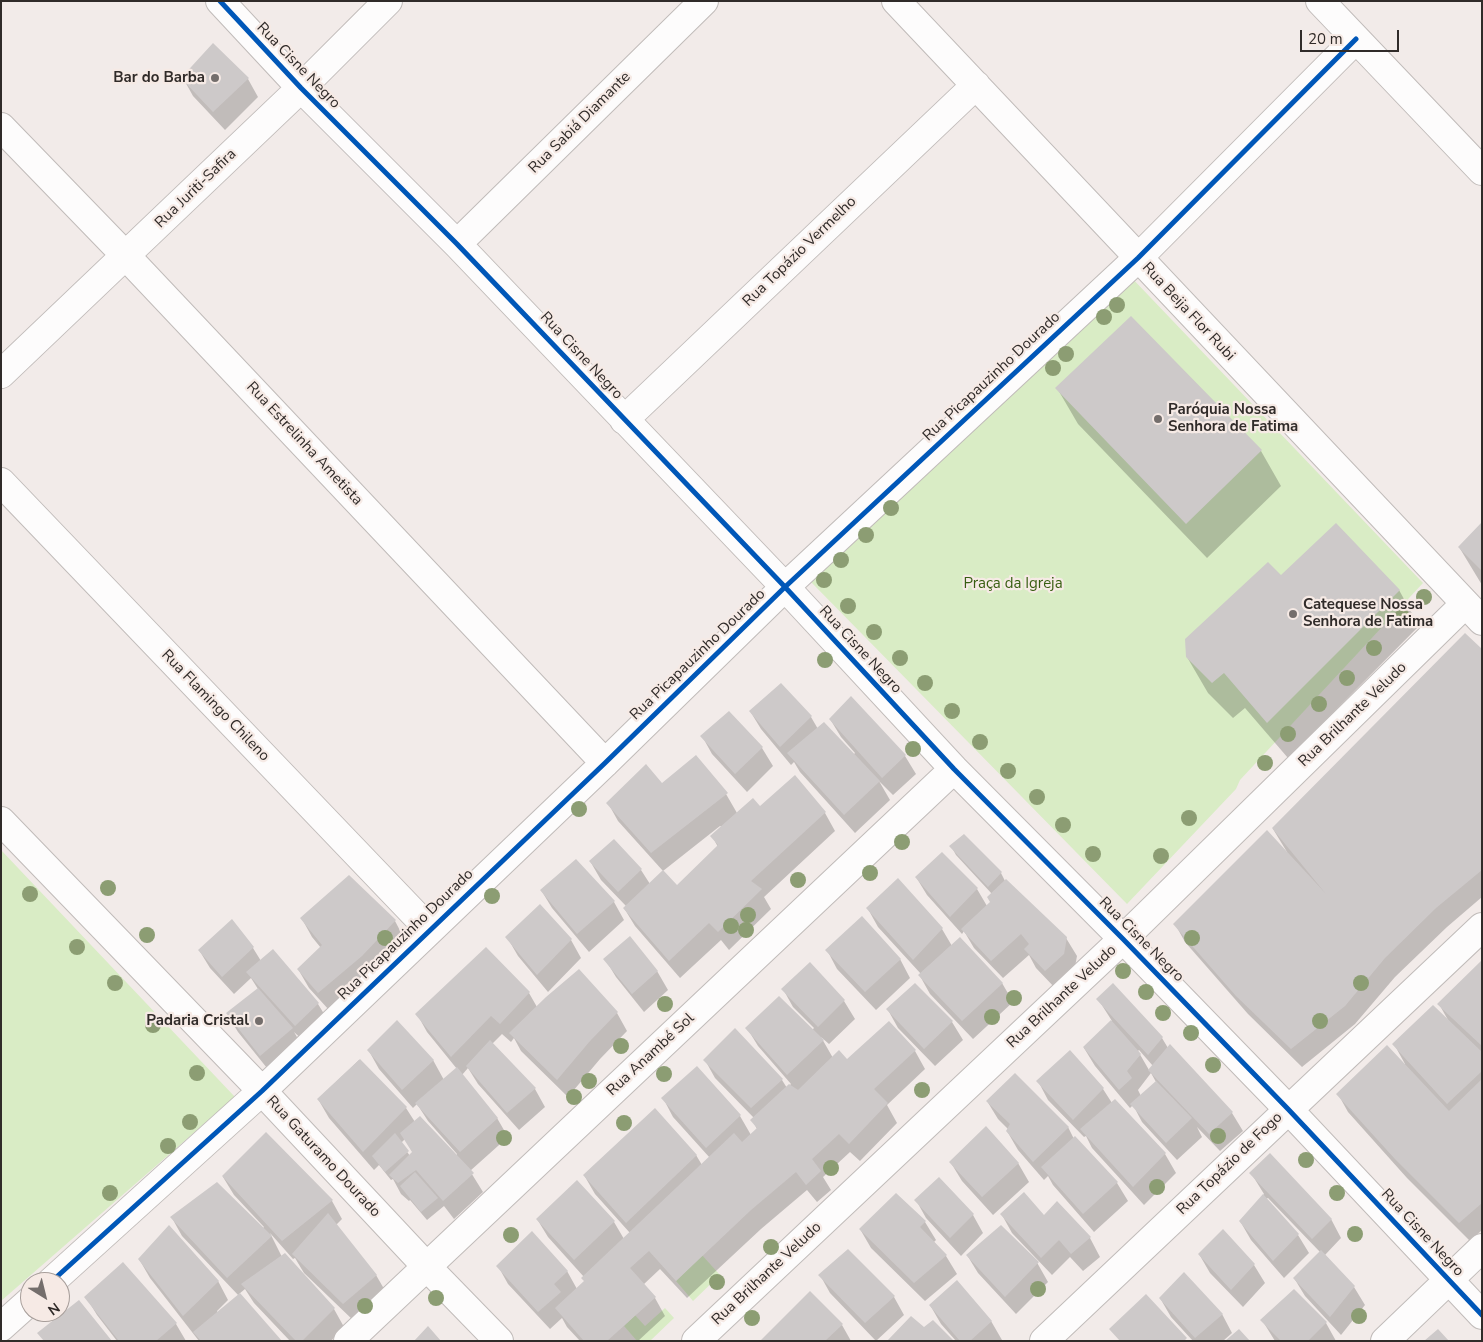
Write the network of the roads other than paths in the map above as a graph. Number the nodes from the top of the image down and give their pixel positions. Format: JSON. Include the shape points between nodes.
{"nodes":[{"id":1,"x":220,"y":1,"type":"edge"},
{"id":2,"x":388,"y":1,"type":"edge"},
{"id":3,"x":704,"y":1,"type":"edge"},
{"id":4,"x":896,"y":1,"type":"edge"},
{"id":5,"x":1320,"y":1,"type":"edge"},
{"id":6,"x":1356,"y":40,"type":"junction"},
{"id":7,"x":976,"y":85,"type":"junction"},
{"id":8,"x":301,"y":88,"type":"junction"},
{"id":9,"x":1,"y":127,"type":"edge"},
{"id":10,"x":1482,"y":171,"type":"edge"},
{"id":11,"x":457,"y":244,"type":"junction"},
{"id":12,"x":126,"y":256,"type":"junction"},
{"id":13,"x":1138,"y":258,"type":"junction"},
{"id":14,"x":1,"y":374,"type":"edge"},
{"id":15,"x":624,"y":420,"type":"junction"},
{"id":16,"x":1,"y":482,"type":"edge"},
{"id":17,"x":785,"y":588,"type":"junction"},
{"id":18,"x":1474,"y":613,"type":"edge"},
{"id":19,"x":605,"y":763,"type":"junction"},
{"id":20,"x":954,"y":770,"type":"junction"},
{"id":21,"x":1,"y":821,"type":"edge"},
{"id":22,"x":1482,"y":927,"type":"edge"},
{"id":23,"x":429,"y":929,"type":"junction"},
{"id":24,"x":1123,"y":939,"type":"junction"},
{"id":25,"x":262,"y":1091,"type":"junction"},
{"id":26,"x":1288,"y":1109,"type":"junction"},
{"id":27,"x":1482,"y":1248,"type":"edge"},
{"id":28,"x":426,"y":1267,"type":"junction"},
{"id":29,"x":62,"y":1272,"type":"edge"},
{"id":30,"x":1449,"y":1280,"type":"junction"},
{"id":31,"x":20,"y":1310,"type":"edge"},
{"id":32,"x":1482,"y":1315,"type":"edge"},
{"id":33,"x":1,"y":1327,"type":"edge"},
{"id":34,"x":348,"y":1341,"type":"edge"},
{"id":35,"x":499,"y":1341,"type":"edge"},
{"id":36,"x":696,"y":1341,"type":"edge"},
{"id":37,"x":1044,"y":1341,"type":"edge"},
{"id":38,"x":1385,"y":1341,"type":"edge"}],
"edges":[{"from":1,"to":8,"type":"street","name":"Rua Cisne Negro"},
{"from":2,"to":8,"type":"street","name":"Rua Juriti-Safira"},
{"from":3,"to":11,"type":"street","name":"Rua Sabiá Diamante"},
{"from":4,"to":7,"type":"street","name":"Rua Beija Flor Rubi"},
{"from":5,"to":6,"type":"street"},
{"from":6,"to":10,"type":"street"},
{"from":6,"to":13,"type":"street","name":"Rua Picapauzinho Dourado"},
{"from":7,"to":13,"type":"street","name":"Rua Beija Flor Rubi"},
{"from":7,"to":15,"type":"street","name":"Rua Topázio Vermelho"},
{"from":8,"to":11,"type":"street","name":"Rua Cisne Negro"},
{"from":8,"to":12,"type":"street","name":"Rua Juriti-Safira"},
{"from":9,"to":12,"type":"street","name":"Rua Estrelinha Ametista"},
{"from":11,"to":15,"type":"street","name":"Rua Cisne Negro"},
{"from":12,"to":14,"type":"street","name":"Rua Juriti-Safira"},
{"from":12,"to":19,"type":"street","name":"Rua Estrelinha Ametista"},
{"from":13,"to":17,"type":"street","name":"Rua Picapauzinho Dourado"},
{"from":13,"to":18,"type":"street","name":"Rua Beija Flor Rubi"},
{"from":15,"to":17,"type":"street","name":"Rua Cisne Negro"},
{"from":16,"to":23,"type":"street","name":"Rua Flamingo Chileno"},
{"from":17,"to":19,"type":"street","name":"Rua Picapauzinho Dourado"},
{"from":17,"to":20,"type":"street","name":"Rua Cisne Negro"},
{"from":18,"to":24,"type":"street","name":"Rua Brilhante Veludo"},
{"from":19,"to":23,"type":"street","name":"Rua Picapauzinho Dourado"},
{"from":20,"to":24,"type":"street","name":"Rua Cisne Negro"},
{"from":20,"to":28,"type":"street","name":"Rua Anambé Sol"},
{"from":21,"to":25,"type":"street","name":"Rua Gaturamo Dourado"},
{"from":22,"to":26,"type":"street","name":"Rua Topázio de Fogo"},
{"from":23,"to":25,"type":"street","name":"Rua Picapauzinho Dourado"},
{"from":24,"to":26,"type":"street","name":"Rua Cisne Negro"},
{"from":24,"to":36,"type":"street","name":"Rua Brilhante Veludo"},
{"from":25,"to":28,"type":"street","name":"Rua Gaturamo Dourado"},
{"from":25,"to":29,"type":"street","name":"Rua Picapauzinho Dourado"},
{"from":26,"to":30,"type":"street","name":"Rua Cisne Negro"},
{"from":26,"to":37,"type":"street","name":"Rua Topázio de Fogo"},
{"from":27,"to":30,"type":"street"},
{"from":28,"to":34,"type":"street","name":"Rua Anambé Sol"},
{"from":28,"to":35,"type":"street","name":"Rua Gaturamo Dourado"},
{"from":30,"to":32,"type":"street","name":"Rua Cisne Negro"},
{"from":30,"to":38,"type":"street"},
{"from":31,"to":33,"type":"street"}]}
